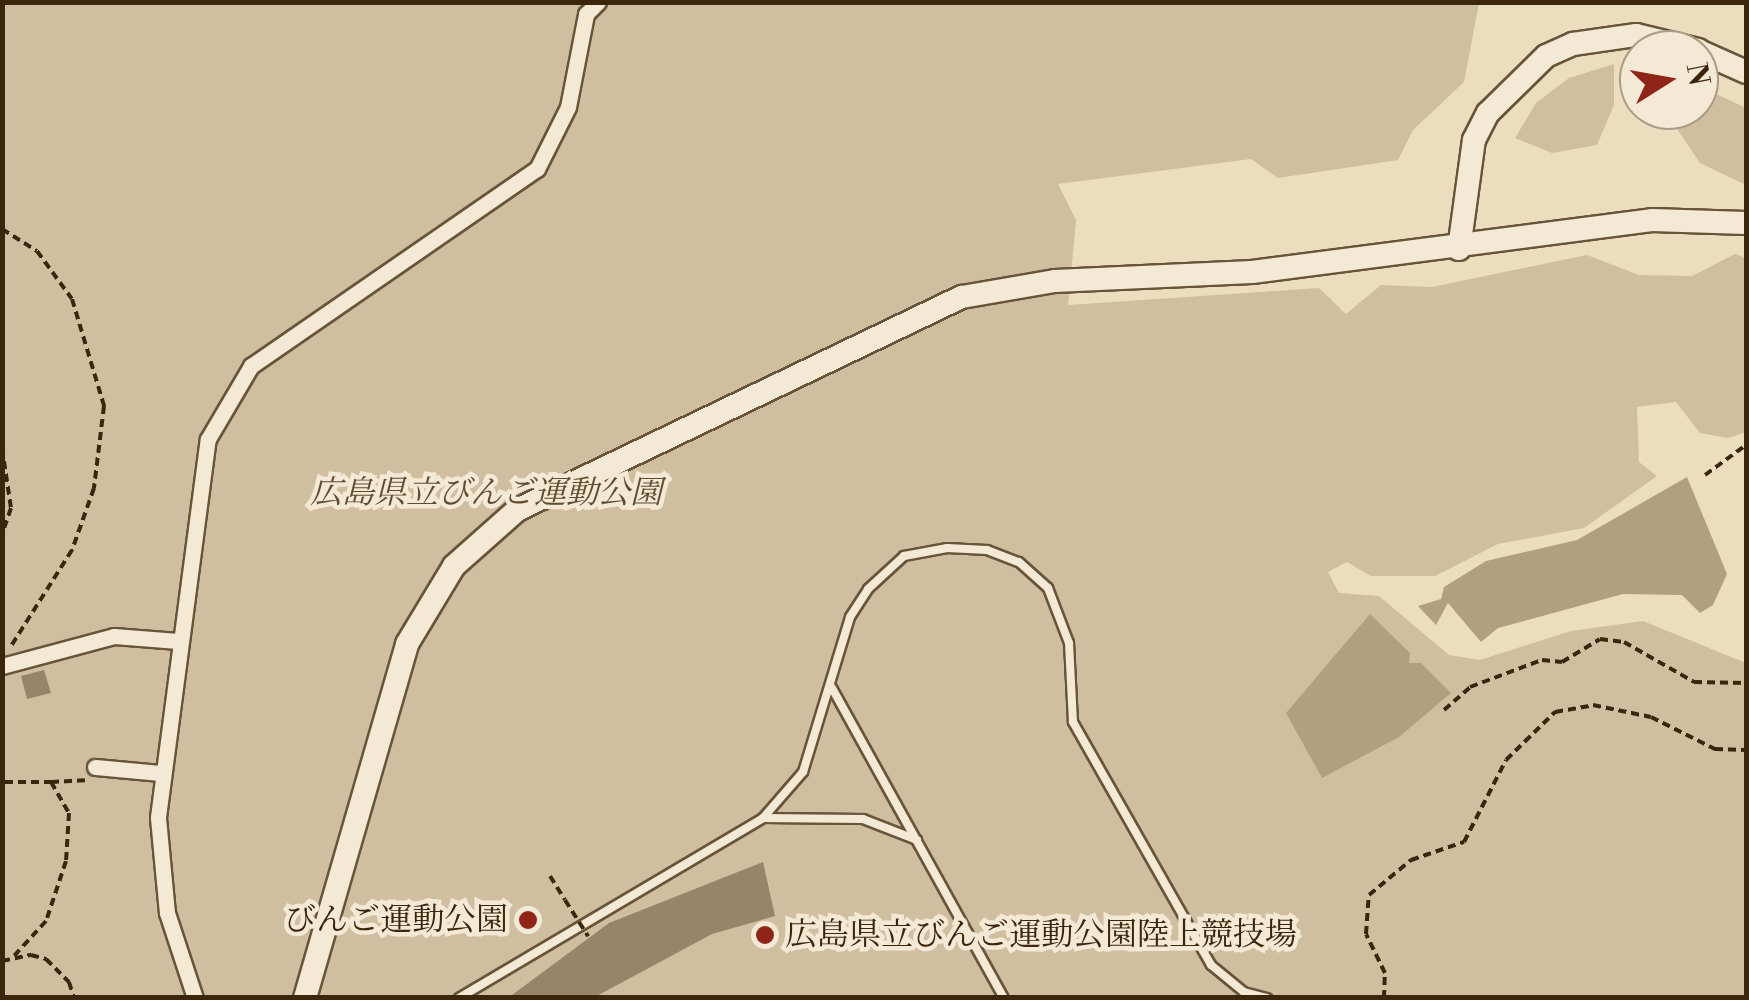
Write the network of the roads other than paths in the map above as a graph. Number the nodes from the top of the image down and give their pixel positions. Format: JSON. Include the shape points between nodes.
{"nodes":[{"id":1,"x":598,"y":2,"type":"edge"},
{"id":2,"x":1619,"y":37,"type":"edge"},
{"id":3,"x":1719,"y":60,"type":"edge"},
{"id":4,"x":1746,"y":72,"type":"edge"},
{"id":5,"x":1746,"y":223,"type":"edge"},
{"id":6,"x":1459,"y":249,"type":"junction"},
{"id":7,"x":178,"y":641,"type":"junction"},
{"id":8,"x":5,"y":665,"type":"edge"},
{"id":9,"x":832,"y":688,"type":"junction"},
{"id":10,"x":94,"y":773,"type":"road end"},
{"id":11,"x":161,"y":774,"type":"junction"},
{"id":12,"x":763,"y":818,"type":"junction"},
{"id":13,"x":917,"y":840,"type":"junction"},
{"id":14,"x":196,"y":998,"type":"edge"},
{"id":15,"x":305,"y":998,"type":"edge"},
{"id":16,"x":458,"y":998,"type":"edge"},
{"id":17,"x":1004,"y":998,"type":"edge"},
{"id":18,"x":1266,"y":998,"type":"edge"}],
"edges":[{"from":1,"to":7,"type":"street","via":[[586,14],[568,108],[536,169],[285,338],[252,366],[223,408],[202,458]]},
{"from":2,"to":6,"type":"street","via":[[1546,56],[1488,113],[1474,140]]},
{"from":3,"to":4,"type":"street"},
{"from":5,"to":6,"type":"street","via":[[1652,220]]},
{"from":6,"to":15,"type":"street","via":[[1252,272],[1055,281],[962,297],[517,510],[454,566],[407,644]]},
{"from":7,"to":8,"type":"street","via":[[114,636]]},
{"from":7,"to":11,"type":"street"},
{"from":9,"to":12,"type":"lane","via":[[803,772]]},
{"from":9,"to":13,"type":"lane"},
{"from":9,"to":18,"type":"lane","via":[[850,617],[893,564],[947,548],[987,550],[1019,562],[1048,588],[1068,644],[1073,722],[1211,965],[1244,992]]},
{"from":10,"to":11,"type":"street"},
{"from":11,"to":14,"type":"street","via":[[159,865]]},
{"from":12,"to":13,"type":"lane","via":[[863,819]]},
{"from":12,"to":16,"type":"lane"},
{"from":13,"to":17,"type":"lane"}]}
